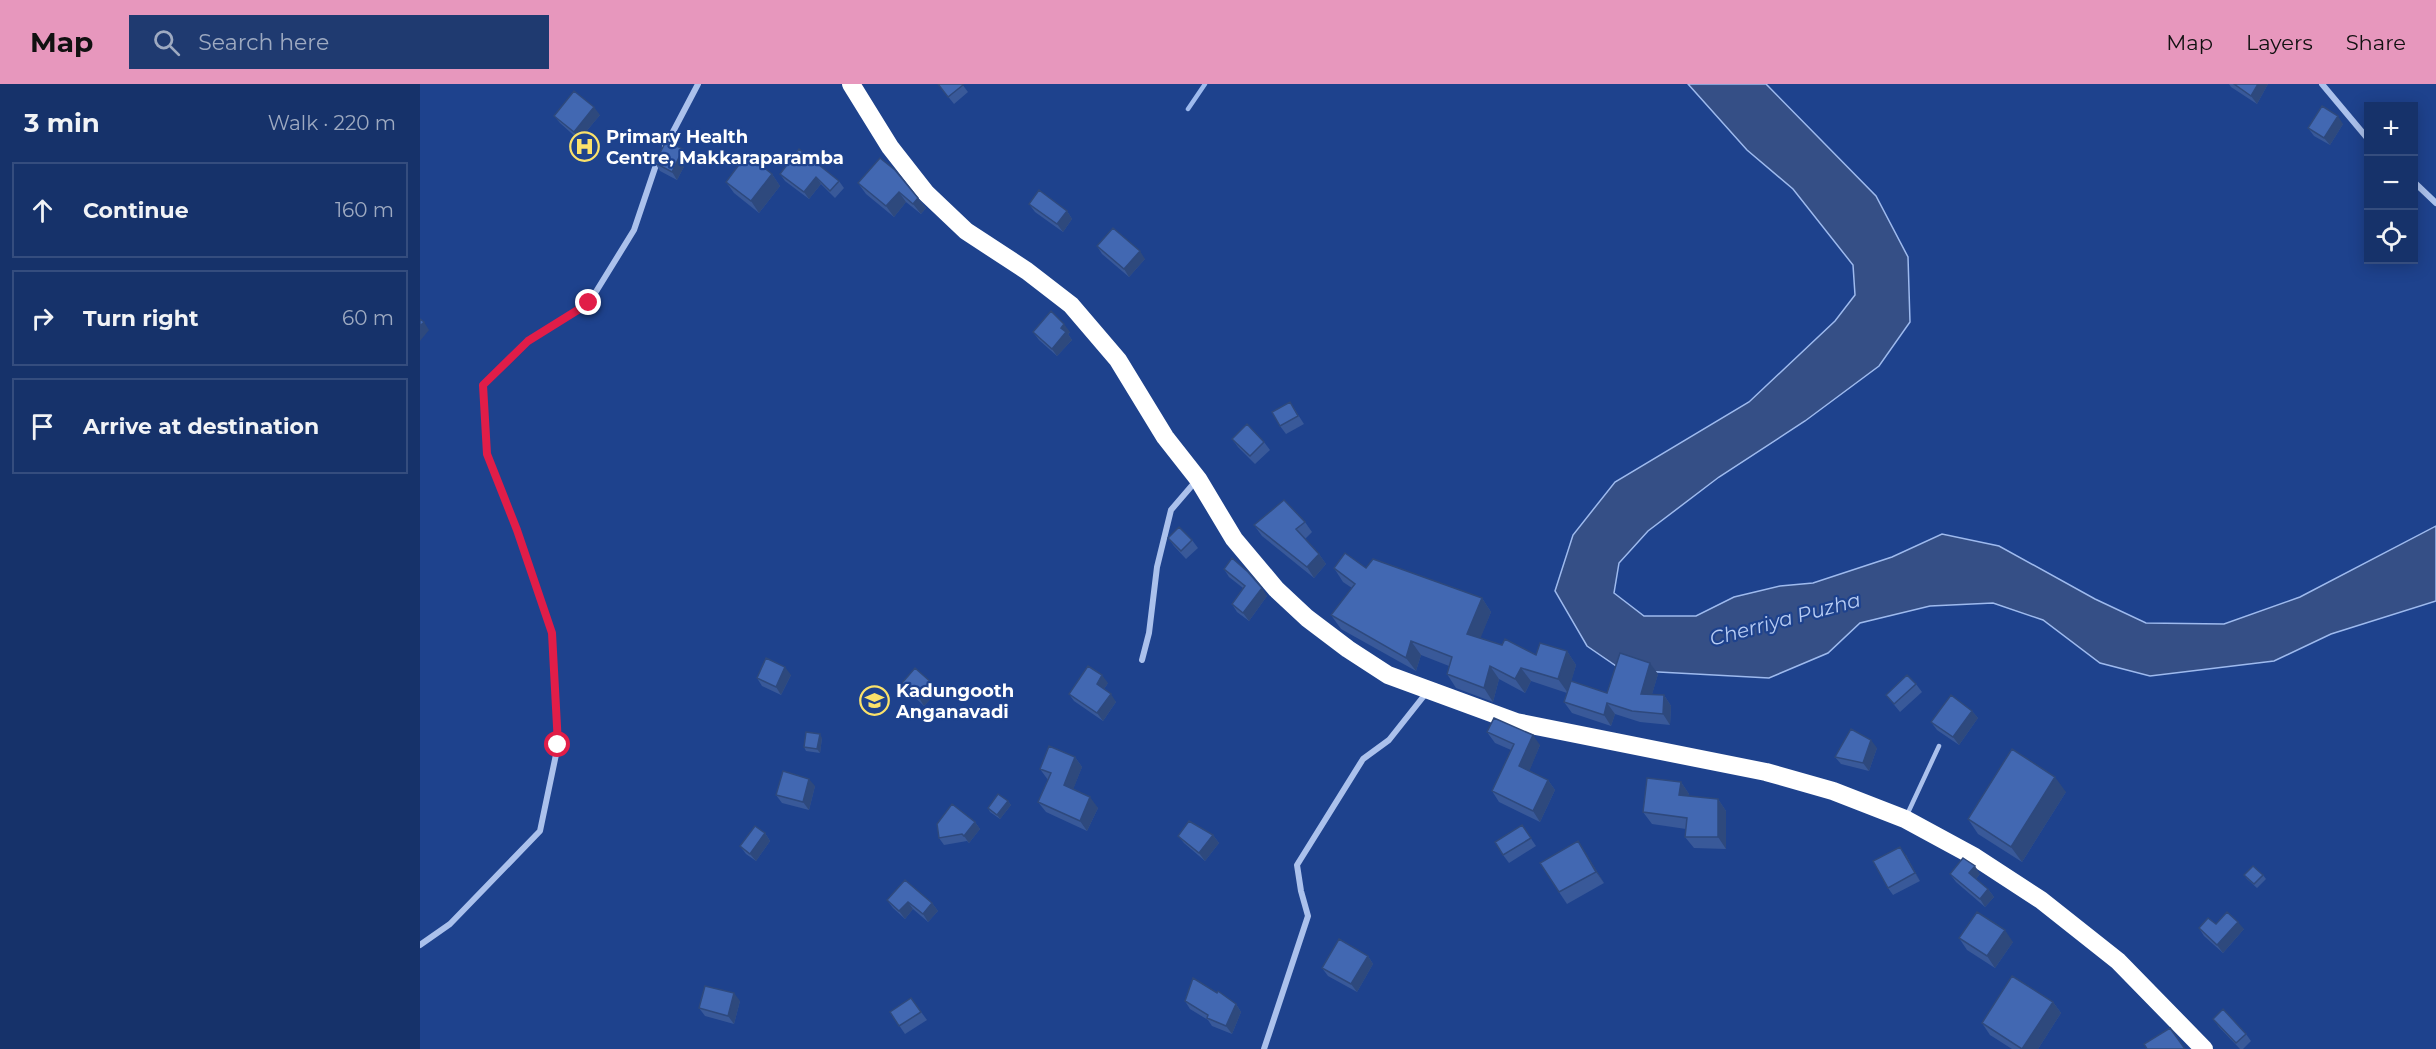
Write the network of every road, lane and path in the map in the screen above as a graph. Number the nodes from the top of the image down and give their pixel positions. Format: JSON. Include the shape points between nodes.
{"nodes":[{"id":1,"x":698,"y":84,"type":"edge"},
{"id":2,"x":851,"y":84,"type":"edge"},
{"id":3,"x":2322,"y":84,"type":"edge"},
{"id":4,"x":2364,"y":134,"type":"edge"},
{"id":5,"x":2418,"y":186,"type":"edge"},
{"id":6,"x":2436,"y":203,"type":"edge"},
{"id":7,"x":1198,"y":479,"type":"junction"},
{"id":8,"x":1142,"y":660,"type":"dead end"},
{"id":9,"x":1429,"y":689,"type":"junction"},
{"id":10,"x":1939,"y":746,"type":"dead end"},
{"id":11,"x":1905,"y":819,"type":"junction"},
{"id":12,"x":420,"y":945,"type":"edge"},
{"id":13,"x":1264,"y":1049,"type":"edge"},
{"id":14,"x":2204,"y":1049,"type":"edge"}],
"edges":[{"from":1,"to":12,"type":"street","via":[[656,164],[634,230],[589,303],[528,341],[483,385],[487,454],[552,633],[558,745],[540,831],[450,924]]},
{"from":2,"to":7,"type":"highway","via":[[890,147],[926,193],[966,231],[1071,305],[1118,360],[1165,437]]},
{"from":3,"to":4,"type":"street"},
{"from":5,"to":6,"type":"street"},
{"from":7,"to":8,"type":"street","via":[[1171,510]]},
{"from":7,"to":9,"type":"highway","via":[[1234,539],[1299,611],[1389,675]]},
{"from":9,"to":11,"type":"highway","via":[[1516,722],[1766,772],[1833,791]]},
{"from":9,"to":13,"type":"street","via":[[1389,740],[1363,759],[1297,865],[1308,916]]},
{"from":10,"to":11,"type":"lane"},
{"from":11,"to":14,"type":"highway","via":[[1976,857],[2041,900],[2118,960]]}]}
